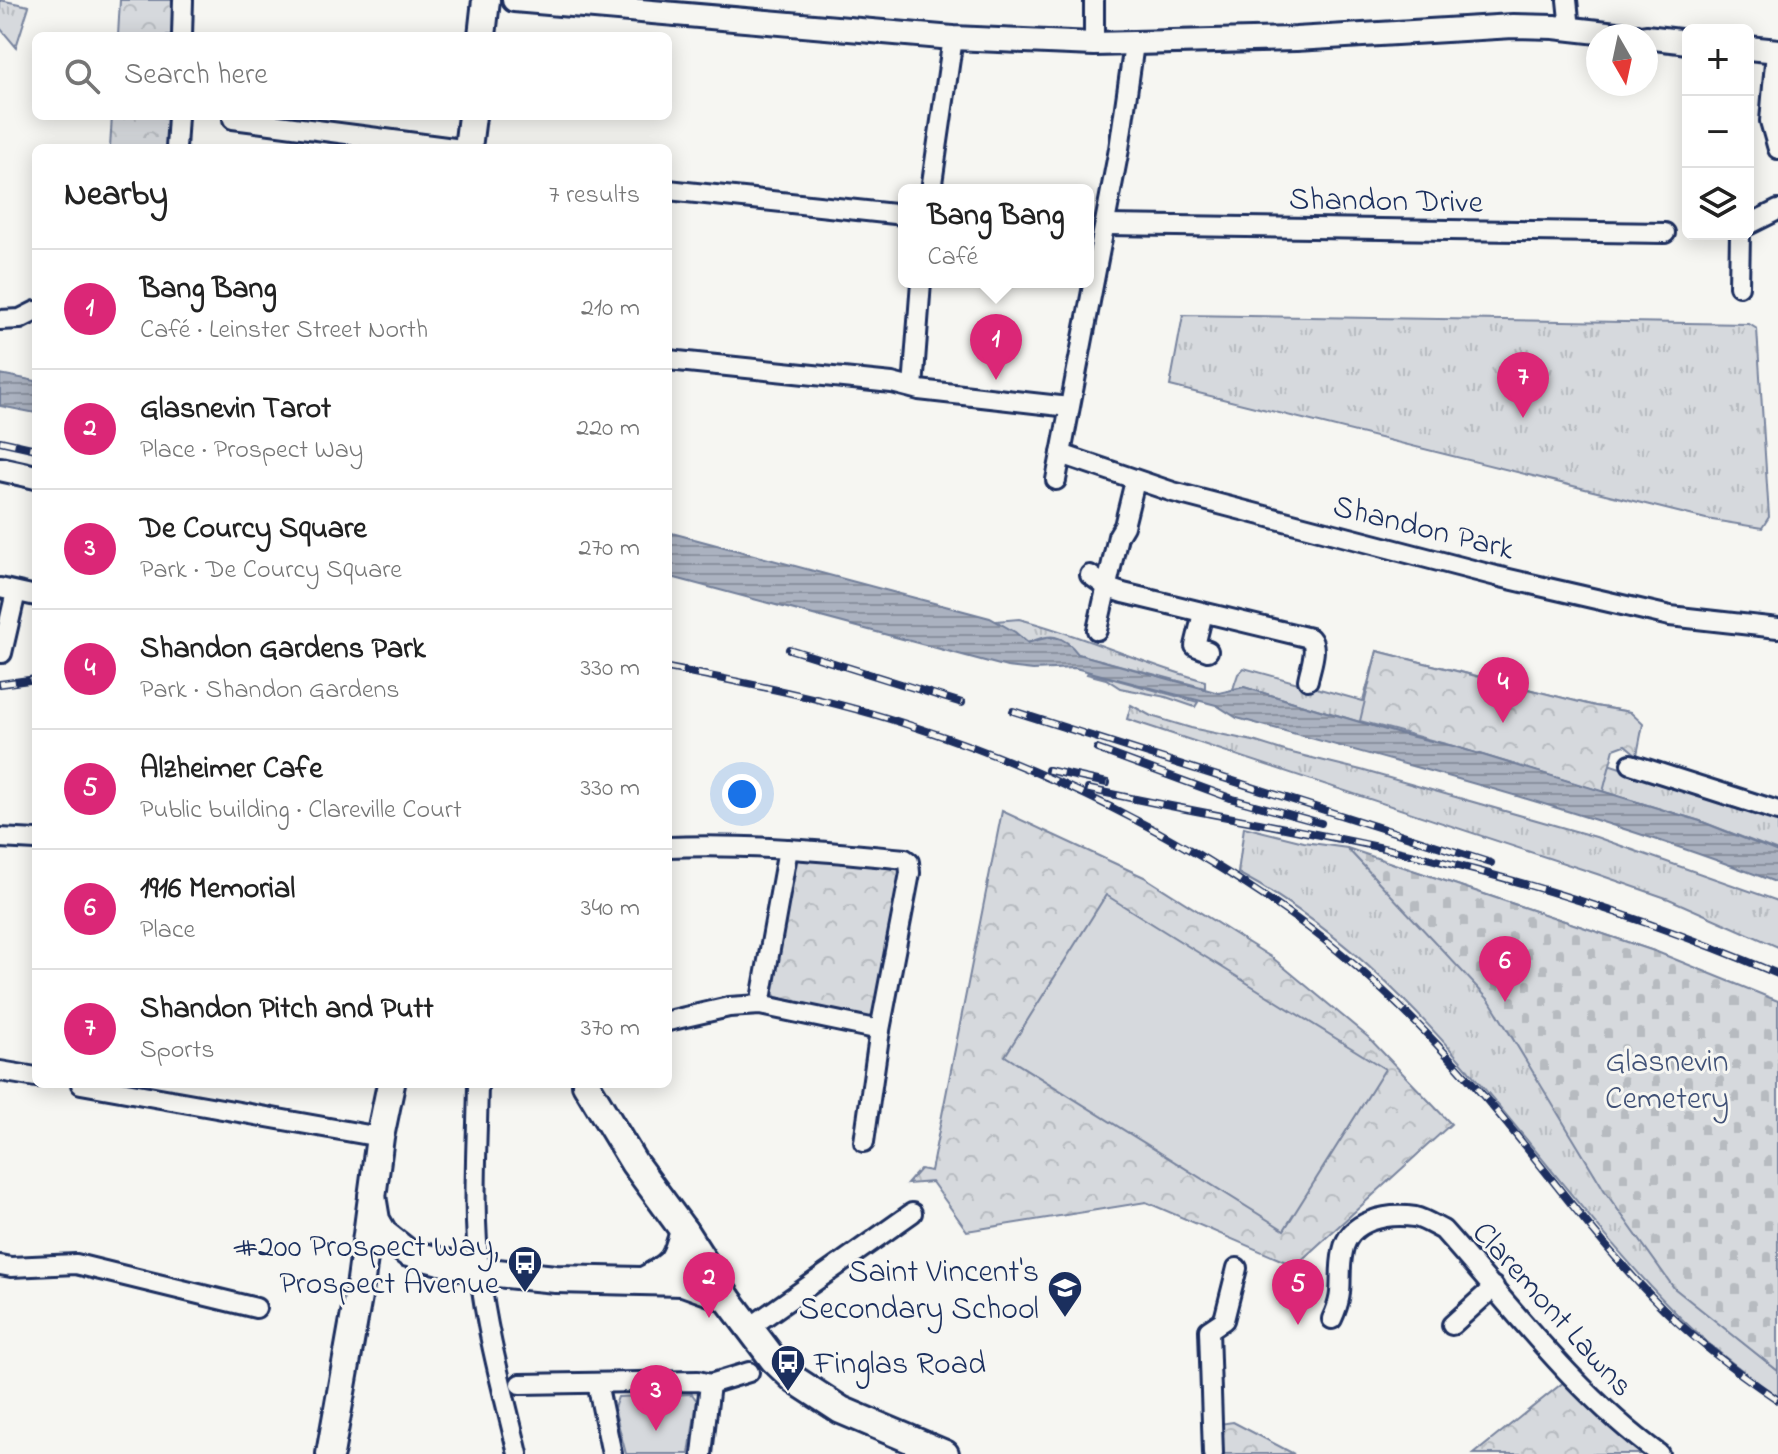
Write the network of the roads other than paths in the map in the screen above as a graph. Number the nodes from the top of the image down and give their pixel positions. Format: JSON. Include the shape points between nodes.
{"nodes":[{"id":1,"x":183,"y":0,"type":"edge"},
{"id":2,"x":486,"y":0,"type":"edge"},
{"id":3,"x":514,"y":0,"type":"edge"},
{"id":4,"x":1094,"y":0,"type":"edge"},
{"id":5,"x":1567,"y":0,"type":"edge"},
{"id":6,"x":1570,"y":29,"type":"junction"},
{"id":7,"x":1586,"y":31,"type":"edge"},
{"id":8,"x":182,"y":32,"type":"edge"},
{"id":9,"x":482,"y":32,"type":"edge"},
{"id":10,"x":953,"y":38,"type":"junction"},
{"id":11,"x":1658,"y":38,"type":"edge"},
{"id":12,"x":1682,"y":41,"type":"edge"},
{"id":13,"x":1094,"y":44,"type":"junction"},
{"id":14,"x":1134,"y":44,"type":"junction"},
{"id":15,"x":1754,"y":49,"type":"edge"},
{"id":16,"x":1777,"y":51,"type":"edge"},
{"id":17,"x":178,"y":120,"type":"edge"},
{"id":18,"x":241,"y":120,"type":"edge"},
{"id":19,"x":472,"y":120,"type":"edge"},
{"id":20,"x":176,"y":144,"type":"edge"},
{"id":21,"x":424,"y":144,"type":"edge"},
{"id":22,"x":468,"y":144,"type":"edge"},
{"id":23,"x":1778,"y":149,"type":"edge"},
{"id":24,"x":932,"y":184,"type":"edge"},
{"id":25,"x":672,"y":190,"type":"edge"},
{"id":26,"x":1778,"y":210,"type":"edge"},
{"id":27,"x":898,"y":214,"type":"edge"},
{"id":28,"x":1754,"y":222,"type":"edge"},
{"id":29,"x":1106,"y":225,"type":"junction"},
{"id":30,"x":1665,"y":233,"type":"dead end"},
{"id":31,"x":1740,"y":240,"type":"edge"},
{"id":32,"x":1094,"y":284,"type":"edge"},
{"id":33,"x":1739,"y":286,"type":"dead end"},
{"id":34,"x":921,"y":288,"type":"edge"},
{"id":35,"x":1093,"y":288,"type":"edge"},
{"id":36,"x":32,"y":313,"type":"edge"},
{"id":37,"x":0,"y":320,"type":"edge"},
{"id":38,"x":672,"y":360,"type":"edge"},
{"id":39,"x":913,"y":388,"type":"junction"},
{"id":40,"x":1069,"y":407,"type":"junction"},
{"id":41,"x":1061,"y":454,"type":"junction"},
{"id":42,"x":0,"y":469,"type":"edge"},
{"id":43,"x":32,"y":476,"type":"edge"},
{"id":44,"x":1056,"y":480,"type":"dead end"},
{"id":45,"x":1135,"y":481,"type":"junction"},
{"id":46,"x":1090,"y":575,"type":"dead end"},
{"id":47,"x":1108,"y":588,"type":"junction"},
{"id":48,"x":8,"y":590,"type":"edge"},
{"id":49,"x":32,"y":595,"type":"edge"},
{"id":50,"x":1203,"y":613,"type":"junction"},
{"id":51,"x":1778,"y":628,"type":"edge"},
{"id":52,"x":1097,"y":630,"type":"dead end"},
{"id":53,"x":1208,"y":651,"type":"dead end"},
{"id":54,"x":2,"y":653,"type":"dead end"},
{"id":55,"x":1308,"y":680,"type":"dead end"},
{"id":56,"x":1631,"y":764,"type":"dead end"},
{"id":57,"x":1778,"y":811,"type":"edge"},
{"id":58,"x":0,"y":838,"type":"edge"},
{"id":59,"x":32,"y":840,"type":"edge"},
{"id":60,"x":672,"y":847,"type":"edge"},
{"id":61,"x":788,"y":849,"type":"junction"},
{"id":62,"x":760,"y":1005,"type":"junction"},
{"id":63,"x":672,"y":1020,"type":"edge"},
{"id":64,"x":880,"y":1030,"type":"junction"},
{"id":65,"x":0,"y":1071,"type":"edge"},
{"id":66,"x":32,"y":1076,"type":"edge"},
{"id":67,"x":104,"y":1088,"type":"edge"},
{"id":68,"x":390,"y":1088,"type":"edge"},
{"id":69,"x":478,"y":1088,"type":"edge"},
{"id":70,"x":588,"y":1088,"type":"edge"},
{"id":71,"x":380,"y":1137,"type":"junction"},
{"id":72,"x":864,"y":1142,"type":"dead end"},
{"id":73,"x":372,"y":1196,"type":"junction"},
{"id":74,"x":912,"y":1213,"type":"dead end"},
{"id":75,"x":684,"y":1231,"type":"junction"},
{"id":76,"x":408,"y":1253,"type":"junction"},
{"id":77,"x":0,"y":1265,"type":"edge"},
{"id":78,"x":1237,"y":1268,"type":"dead end"},
{"id":79,"x":479,"y":1271,"type":"junction"},
{"id":80,"x":361,"y":1280,"type":"junction"},
{"id":81,"x":645,"y":1280,"type":"junction"},
{"id":82,"x":1494,"y":1287,"type":"junction"},
{"id":83,"x":727,"y":1298,"type":"junction"},
{"id":84,"x":256,"y":1308,"type":"dead end"},
{"id":85,"x":1332,"y":1319,"type":"dead end"},
{"id":86,"x":1452,"y":1325,"type":"dead end"},
{"id":87,"x":749,"y":1328,"type":"junction"},
{"id":88,"x":749,"y":1372,"type":"dead end"},
{"id":89,"x":597,"y":1383,"type":"junction"},
{"id":90,"x":520,"y":1384,"type":"dead end"},
{"id":91,"x":710,"y":1384,"type":"junction"},
{"id":92,"x":330,"y":1454,"type":"edge"},
{"id":93,"x":518,"y":1454,"type":"edge"},
{"id":94,"x":612,"y":1454,"type":"edge"},
{"id":95,"x":702,"y":1454,"type":"edge"},
{"id":96,"x":945,"y":1454,"type":"edge"},
{"id":97,"x":1213,"y":1454,"type":"edge"},
{"id":98,"x":1659,"y":1454,"type":"edge"}],
"edges":[{"from":1,"to":8,"type":"street"},
{"from":2,"to":9,"type":"main road"},
{"from":3,"to":10,"type":"street"},
{"from":4,"to":13,"type":"street"},
{"from":5,"to":6,"type":"street"},
{"from":6,"to":7,"type":"street"},
{"from":6,"to":14,"type":"street","via":[[1513,26]]},
{"from":10,"to":13,"type":"street"},
{"from":10,"to":24,"type":"street"},
{"from":11,"to":12,"type":"street"},
{"from":13,"to":14,"type":"street"},
{"from":14,"to":29,"type":"street"},
{"from":15,"to":16,"type":"street"},
{"from":16,"to":23,"type":"street","via":[[1770,121]]},
{"from":17,"to":20,"type":"street"},
{"from":18,"to":21,"type":"street"},
{"from":19,"to":22,"type":"main road"},
{"from":25,"to":27,"type":"street"},
{"from":26,"to":28,"type":"street"},
{"from":29,"to":30,"type":"street","name":"Shandon Drive"},
{"from":29,"to":32,"type":"street"},
{"from":31,"to":33,"type":"street"},
{"from":34,"to":39,"type":"street"},
{"from":35,"to":40,"type":"street"},
{"from":36,"to":37,"type":"street"},
{"from":38,"to":39,"type":"street"},
{"from":39,"to":40,"type":"street"},
{"from":40,"to":41,"type":"street"},
{"from":41,"to":44,"type":"street"},
{"from":41,"to":45,"type":"street","name":"Shandon Park"},
{"from":42,"to":43,"type":"street"},
{"from":45,"to":47,"type":"street"},
{"from":45,"to":51,"type":"street","name":"Shandon Park","via":[[1670,616]]},
{"from":46,"to":47,"type":"street"},
{"from":47,"to":50,"type":"street"},
{"from":47,"to":52,"type":"street"},
{"from":48,"to":49,"type":"street"},
{"from":48,"to":54,"type":"street"},
{"from":50,"to":53,"type":"street","via":[[1195,646]]},
{"from":50,"to":55,"type":"street","via":[[1310,638],[1314,648]]},
{"from":56,"to":57,"type":"street"},
{"from":58,"to":59,"type":"street"},
{"from":60,"to":61,"type":"street"},
{"from":61,"to":62,"type":"street"},
{"from":61,"to":64,"type":"street","via":[[909,862]]},
{"from":62,"to":63,"type":"street"},
{"from":62,"to":64,"type":"street"},
{"from":64,"to":72,"type":"street"},
{"from":65,"to":66,"type":"street"},
{"from":67,"to":71,"type":"street"},
{"from":68,"to":71,"type":"main road"},
{"from":69,"to":79,"type":"street"},
{"from":70,"to":75,"type":"main road"},
{"from":71,"to":73,"type":"main road"},
{"from":73,"to":76,"type":"main road","via":[[384,1234]]},
{"from":73,"to":80,"type":"main road"},
{"from":74,"to":87,"type":"street"},
{"from":75,"to":81,"type":"main road","via":[[677,1257]]},
{"from":75,"to":83,"type":"main road"},
{"from":76,"to":79,"type":"main road"},
{"from":76,"to":80,"type":"main road","via":[[379,1261]]},
{"from":77,"to":84,"type":"street","via":[[76,1264]]},
{"from":78,"to":97,"type":"street","via":[[1224,1320],[1209,1330]]},
{"from":79,"to":81,"type":"main road"},
{"from":79,"to":93,"type":"street"},
{"from":80,"to":92,"type":"main road"},
{"from":81,"to":83,"type":"main road","via":[[683,1282]]},
{"from":82,"to":85,"type":"street","name":"Claremont Lawns","via":[[1443,1230],[1416,1217],[1365,1221],[1347,1237],[1342,1297]]},
{"from":82,"to":86,"type":"street"},
{"from":82,"to":98,"type":"street","name":"Claremont Lawns","via":[[1588,1395]]},
{"from":83,"to":87,"type":"main road"},
{"from":87,"to":96,"type":"main road","via":[[773,1359],[810,1392]]},
{"from":88,"to":91,"type":"street"},
{"from":89,"to":90,"type":"street"},
{"from":89,"to":91,"type":"street"},
{"from":89,"to":94,"type":"street"},
{"from":91,"to":95,"type":"street"}]}
